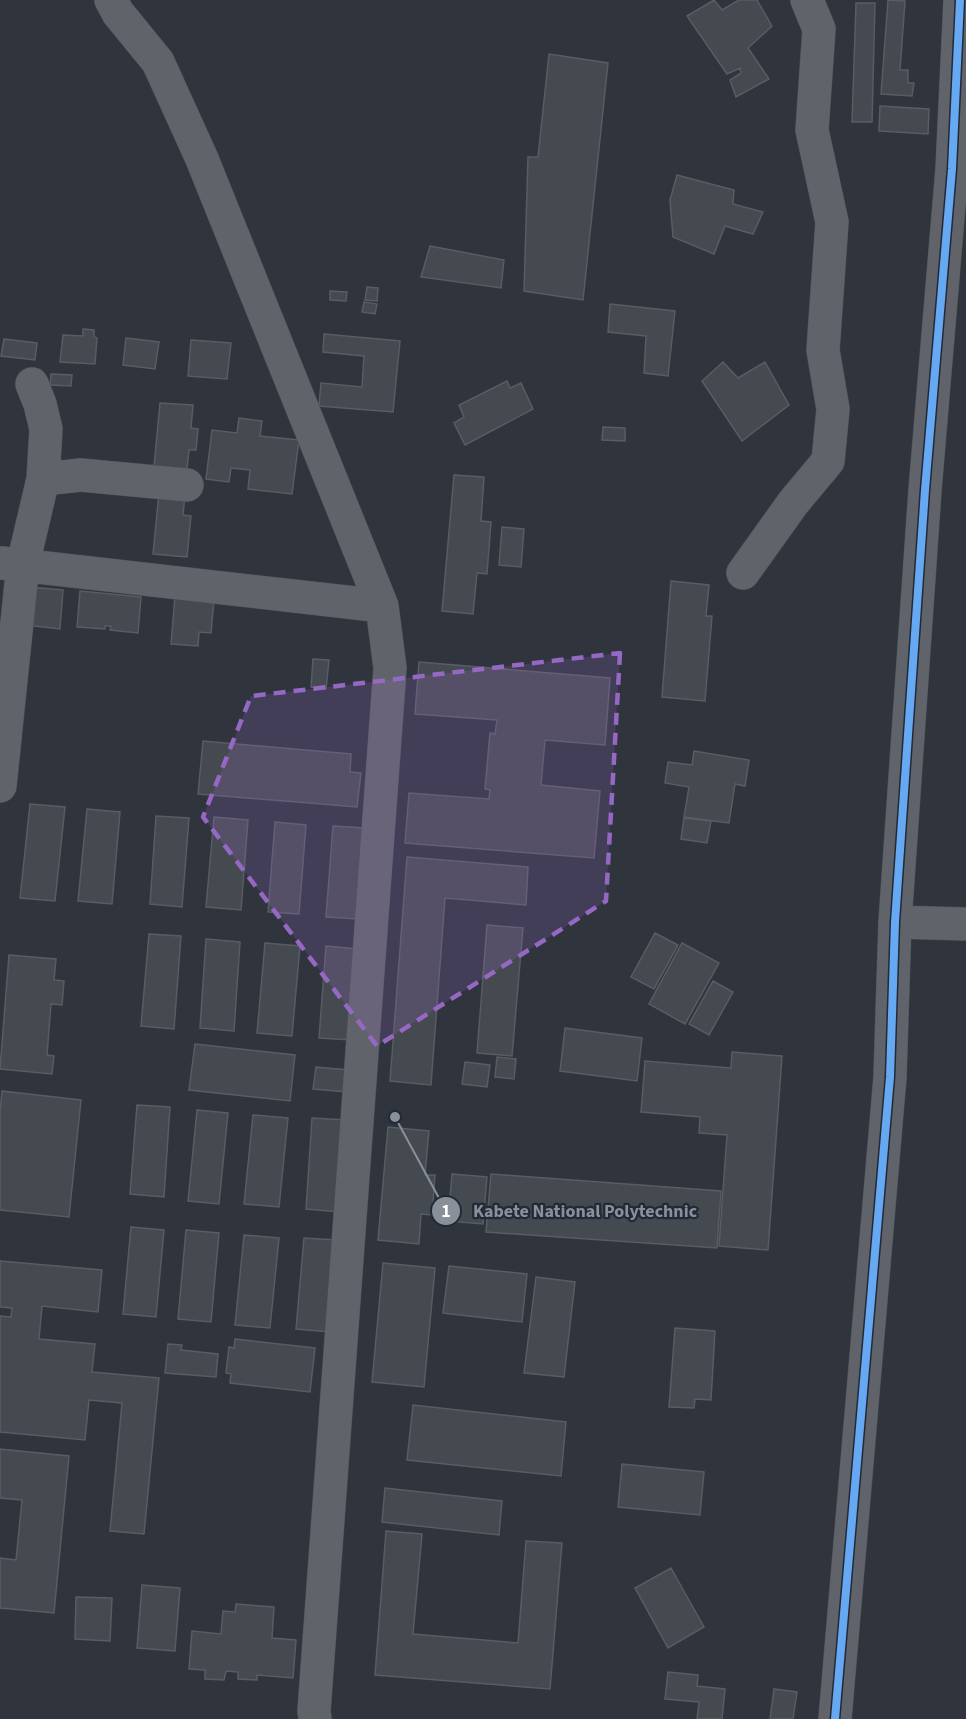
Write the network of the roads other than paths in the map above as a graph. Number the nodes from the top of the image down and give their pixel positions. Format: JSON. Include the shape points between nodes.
{"nodes":[{"id":1,"x":111,"y":0,"type":"edge"},
{"id":2,"x":807,"y":0,"type":"edge"},
{"id":3,"x":960,"y":0,"type":"edge"},
{"id":4,"x":962,"y":62,"type":"edge"},
{"id":5,"x":32,"y":384,"type":"dead end"},
{"id":6,"x":43,"y":480,"type":"junction"},
{"id":7,"x":187,"y":485,"type":"dead end"},
{"id":8,"x":11,"y":564,"type":"edge"},
{"id":9,"x":743,"y":573,"type":"dead end"},
{"id":10,"x":382,"y":606,"type":"junction"},
{"id":11,"x":0,"y":786,"type":"edge"},
{"id":12,"x":895,"y":922,"type":"junction"},
{"id":13,"x":966,"y":924,"type":"edge"},
{"id":14,"x":315,"y":1719,"type":"edge"},
{"id":15,"x":835,"y":1719,"type":"edge"}],
"edges":[{"from":1,"to":10,"type":"street","via":[[158,62],[197,148]]},
{"from":2,"to":9,"type":"street","via":[[819,29],[812,130],[832,222],[823,350],[833,410],[828,461]]},
{"from":3,"to":4,"type":"street"},
{"from":4,"to":12,"type":"street","via":[[924,501]]},
{"from":5,"to":6,"type":"street","via":[[46,429]]},
{"from":6,"to":7,"type":"street","via":[[81,475]]},
{"from":6,"to":8,"type":"street"},
{"from":8,"to":10,"type":"street"},
{"from":8,"to":11,"type":"street"},
{"from":10,"to":14,"type":"street","via":[[390,668]]},
{"from":12,"to":13,"type":"street"},
{"from":12,"to":15,"type":"street","via":[[889,1089]]}]}
